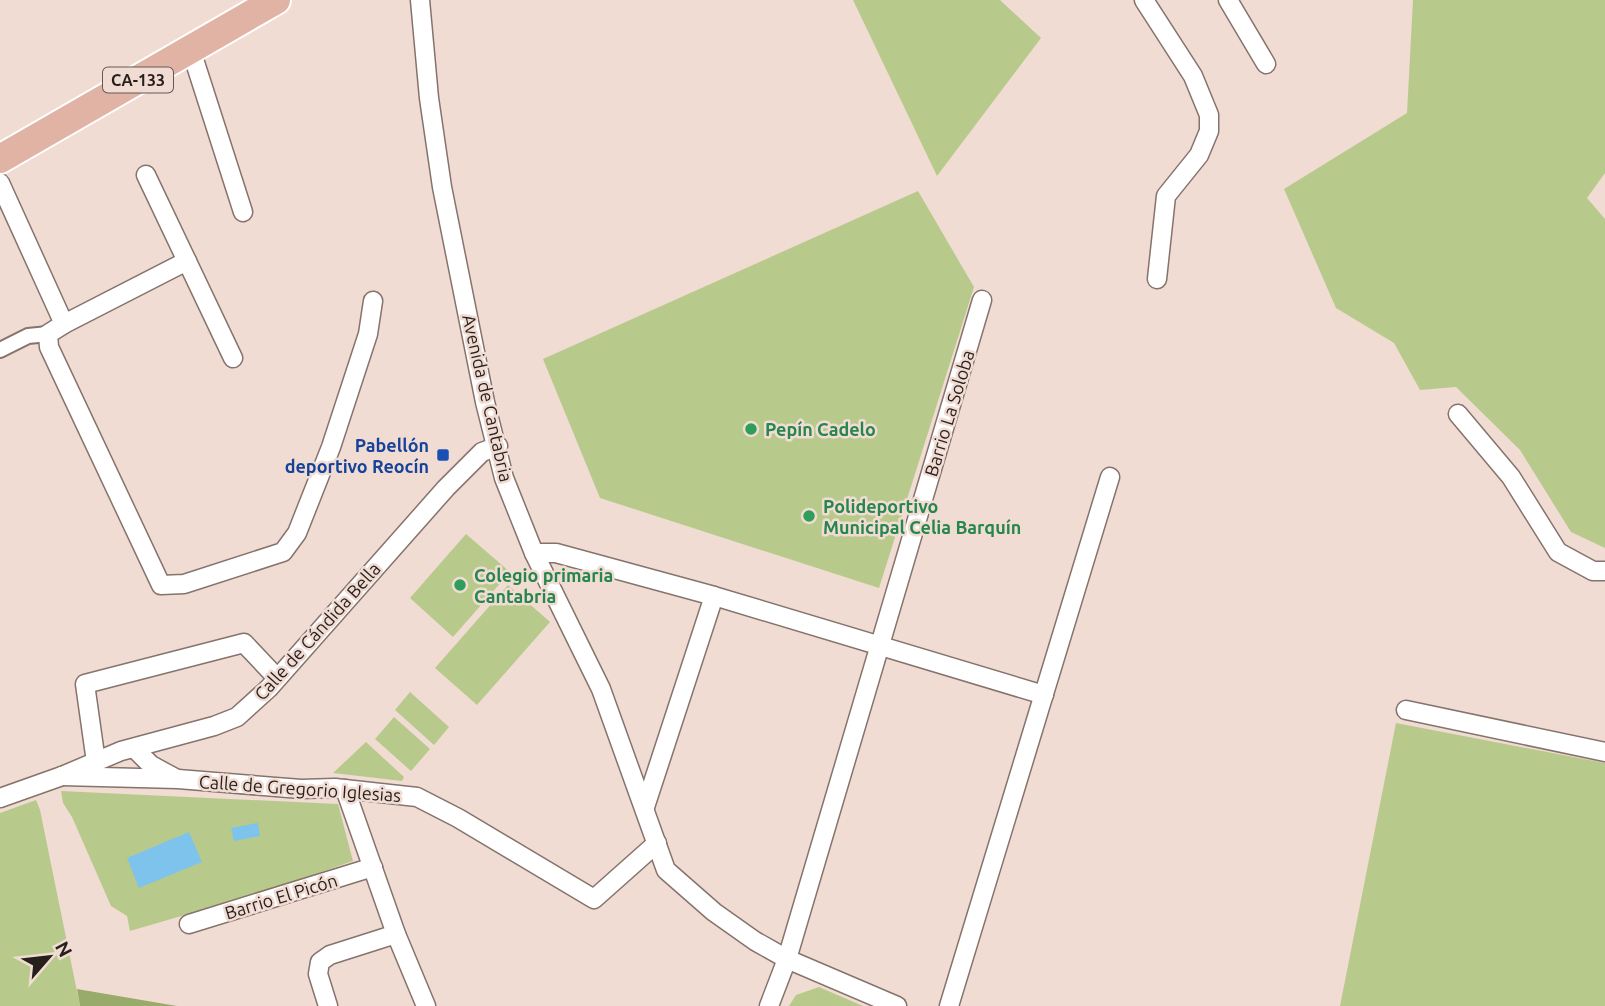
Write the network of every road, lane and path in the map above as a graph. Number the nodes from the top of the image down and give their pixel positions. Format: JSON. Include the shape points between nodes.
{"nodes":[{"id":1,"x":276,"y":0,"type":"edge"},
{"id":2,"x":420,"y":0,"type":"edge"},
{"id":3,"x":1144,"y":0,"type":"edge"},
{"id":4,"x":1228,"y":0,"type":"edge"},
{"id":5,"x":191,"y":50,"type":"junction"},
{"id":6,"x":1266,"y":64,"type":"dead end"},
{"id":7,"x":0,"y":159,"type":"edge"},
{"id":8,"x":146,"y":175,"type":"dead end"},
{"id":9,"x":0,"y":183,"type":"edge"},
{"id":10,"x":243,"y":212,"type":"dead end"},
{"id":11,"x":187,"y":261,"type":"junction"},
{"id":12,"x":1157,"y":279,"type":"dead end"},
{"id":13,"x":982,"y":300,"type":"dead end"},
{"id":14,"x":373,"y":301,"type":"dead end"},
{"id":15,"x":64,"y":324,"type":"junction"},
{"id":16,"x":48,"y":334,"type":"junction"},
{"id":17,"x":0,"y":350,"type":"edge"},
{"id":18,"x":233,"y":358,"type":"dead end"},
{"id":19,"x":1458,"y":414,"type":"dead end"},
{"id":20,"x":498,"y":446,"type":"junction"},
{"id":21,"x":1110,"y":477,"type":"dead end"},
{"id":22,"x":534,"y":553,"type":"junction"},
{"id":23,"x":1605,"y":571,"type":"edge"},
{"id":24,"x":714,"y":596,"type":"junction"},
{"id":25,"x":880,"y":646,"type":"junction"},
{"id":26,"x":278,"y":678,"type":"junction"},
{"id":27,"x":1044,"y":695,"type":"junction"},
{"id":28,"x":1406,"y":710,"type":"dead end"},
{"id":29,"x":134,"y":748,"type":"junction"},
{"id":30,"x":1605,"y":752,"type":"edge"},
{"id":31,"x":96,"y":762,"type":"junction"},
{"id":32,"x":62,"y":776,"type":"junction"},
{"id":33,"x":178,"y":779,"type":"junction"},
{"id":34,"x":345,"y":789,"type":"junction"},
{"id":35,"x":0,"y":798,"type":"edge"},
{"id":36,"x":645,"y":807,"type":"junction"},
{"id":37,"x":657,"y":843,"type":"junction"},
{"id":38,"x":373,"y":867,"type":"junction"},
{"id":39,"x":189,"y":924,"type":"dead end"},
{"id":40,"x":396,"y":934,"type":"junction"},
{"id":41,"x":787,"y":959,"type":"junction"},
{"id":42,"x":328,"y":1006,"type":"edge"},
{"id":43,"x":426,"y":1006,"type":"edge"},
{"id":44,"x":769,"y":1006,"type":"edge"},
{"id":45,"x":897,"y":1006,"type":"edge"},
{"id":46,"x":949,"y":1006,"type":"edge"}],
"edges":[{"from":1,"to":5,"type":"main road","number":"CA-133"},
{"from":2,"to":20,"type":"street","name":"Avenida de Cantabria","via":[[442,187]]},
{"from":3,"to":12,"type":"street","via":[[1193,76],[1209,115],[1209,131],[1199,155],[1166,197]]},
{"from":4,"to":6,"type":"street"},
{"from":5,"to":7,"type":"main road","number":"CA-133"},
{"from":5,"to":10,"type":"street"},
{"from":8,"to":11,"type":"street"},
{"from":9,"to":15,"type":"street"},
{"from":11,"to":15,"type":"street"},
{"from":11,"to":18,"type":"street"},
{"from":13,"to":25,"type":"street","name":"Barrio La Soloba"},
{"from":14,"to":16,"type":"street","via":[[368,334],[331,447],[297,533],[283,552],[184,584],[161,585],[49,347]]},
{"from":15,"to":16,"type":"street"},
{"from":16,"to":17,"type":"street","via":[[28,336]]},
{"from":19,"to":23,"type":"street","via":[[1511,477],[1558,552],[1593,571]]},
{"from":20,"to":22,"type":"street","name":"Avenida de Cantabria","via":[[504,478]]},
{"from":20,"to":26,"type":"street","name":"Calle de Cándida Bella","via":[[482,452],[446,488]]},
{"from":21,"to":27,"type":"street"},
{"from":22,"to":24,"type":"street","via":[[556,553]]},
{"from":22,"to":36,"type":"street","name":"Avenida de Cantabria","via":[[601,689]]},
{"from":24,"to":25,"type":"street"},
{"from":24,"to":36,"type":"street"},
{"from":25,"to":27,"type":"street"},
{"from":25,"to":41,"type":"street","name":"Barrio La Soloba"},
{"from":26,"to":29,"type":"street","name":"Calle de Cándida Bella","via":[[237,716]]},
{"from":26,"to":31,"type":"street","via":[[244,643],[85,684]]},
{"from":27,"to":46,"type":"street"},
{"from":28,"to":30,"type":"street"},
{"from":29,"to":31,"type":"street","name":"Calle de Cándida Bella"},
{"from":29,"to":33,"type":"street","via":[[151,765]]},
{"from":31,"to":32,"type":"street","name":"Calle de Cándida Bella"},
{"from":32,"to":33,"type":"street","name":"Calle de Gregorio Iglesias"},
{"from":32,"to":35,"type":"street","name":"Calle de Cándida Bella"},
{"from":33,"to":34,"type":"street","name":"Calle de Gregorio Iglesias"},
{"from":34,"to":37,"type":"street","name":"Calle de Gregorio Iglesias","via":[[417,797],[594,899]]},
{"from":34,"to":38,"type":"street"},
{"from":36,"to":37,"type":"street","name":"Avenida de Cantabria"},
{"from":37,"to":41,"type":"street","name":"Avenida de Cantabria","via":[[666,870],[714,912]]},
{"from":38,"to":39,"type":"street","name":"Barrio El Picón"},
{"from":38,"to":40,"type":"street"},
{"from":40,"to":42,"type":"street","via":[[320,962],[318,974]]},
{"from":40,"to":43,"type":"street"},
{"from":41,"to":44,"type":"street","name":"Barrio La Soloba"},
{"from":41,"to":45,"type":"street","name":"Avenida de Cantabria"}]}
